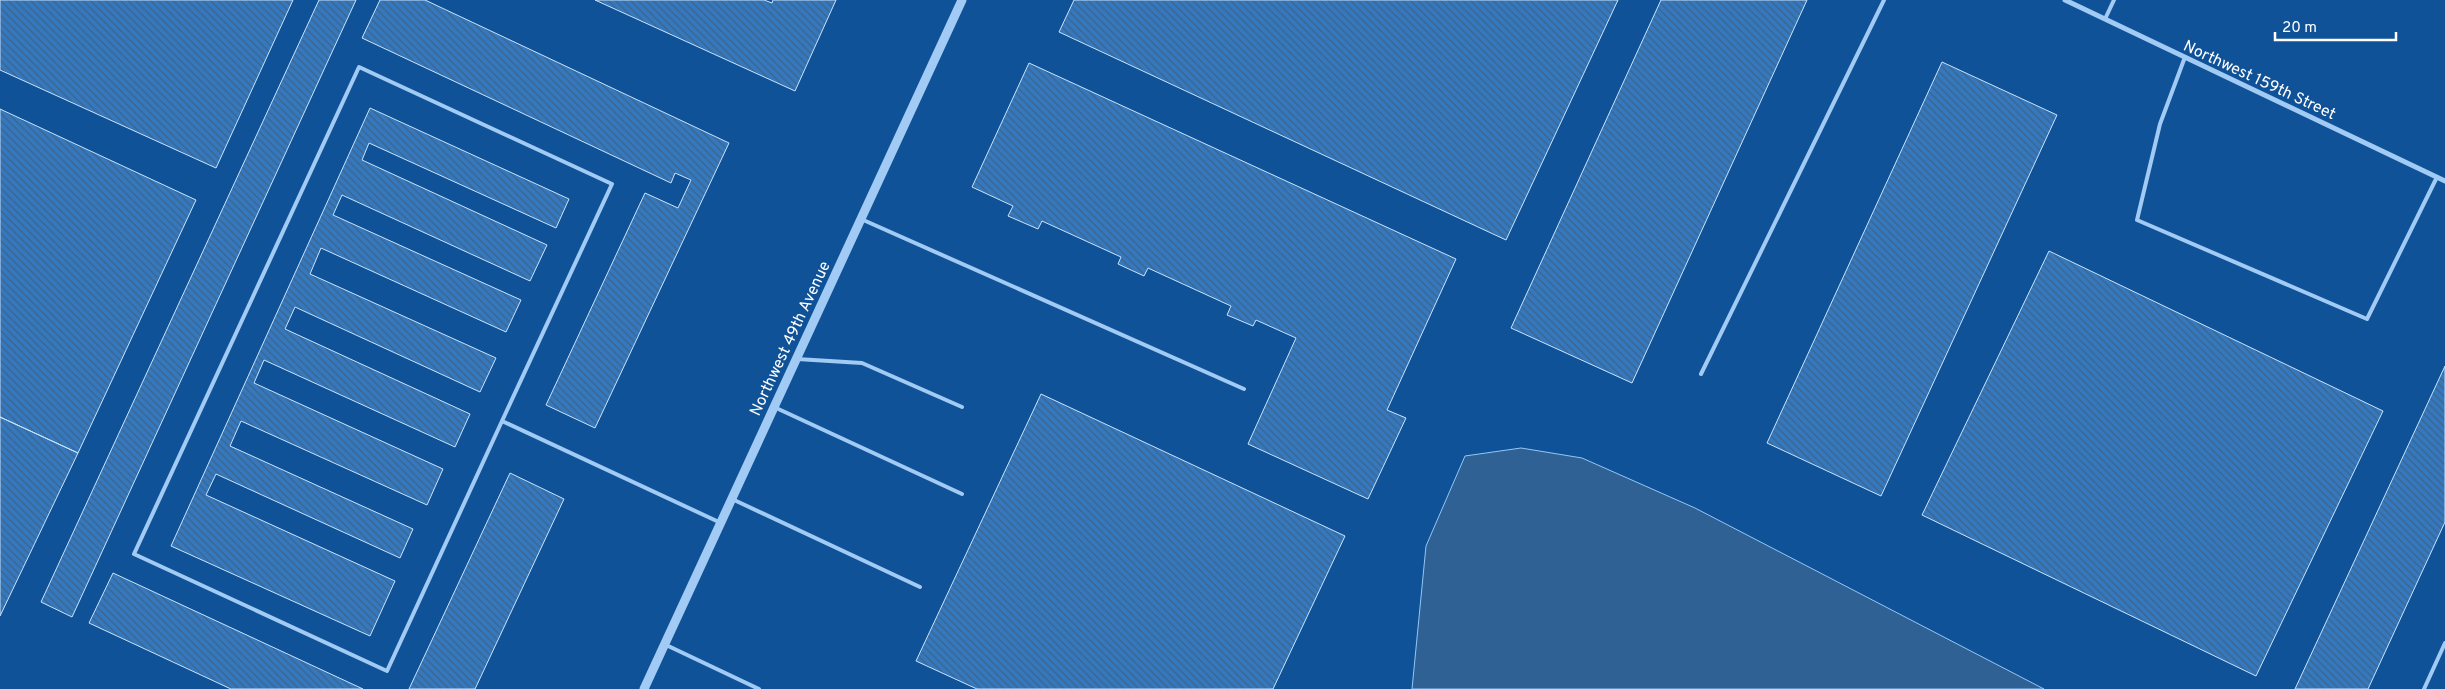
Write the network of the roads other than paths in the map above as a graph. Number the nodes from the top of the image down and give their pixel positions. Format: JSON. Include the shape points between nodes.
{"nodes":[{"id":1,"x":962,"y":0,"type":"edge"},
{"id":2,"x":1884,"y":0,"type":"edge"},
{"id":3,"x":2065,"y":0,"type":"edge"},
{"id":4,"x":2114,"y":0,"type":"edge"},
{"id":5,"x":2105,"y":19,"type":"junction"},
{"id":6,"x":2185,"y":57,"type":"junction"},
{"id":7,"x":2437,"y":177,"type":"junction"},
{"id":8,"x":2445,"y":181,"type":"edge"},
{"id":9,"x":861,"y":219,"type":"junction"},
{"id":10,"x":796,"y":359,"type":"junction"},
{"id":11,"x":1701,"y":374,"type":"dead end"},
{"id":12,"x":1244,"y":389,"type":"dead end"},
{"id":13,"x":774,"y":407,"type":"junction"},
{"id":14,"x":962,"y":407,"type":"dead end"},
{"id":15,"x":502,"y":421,"type":"junction"},
{"id":16,"x":962,"y":494,"type":"dead end"},
{"id":17,"x":732,"y":499,"type":"junction"},
{"id":18,"x":721,"y":522,"type":"junction"},
{"id":19,"x":920,"y":587,"type":"dead end"},
{"id":20,"x":2445,"y":643,"type":"edge"},
{"id":21,"x":664,"y":644,"type":"junction"},
{"id":22,"x":644,"y":689,"type":"edge"},
{"id":23,"x":759,"y":689,"type":"edge"},
{"id":24,"x":2424,"y":689,"type":"edge"}],
"edges":[{"from":1,"to":9,"type":"street","name":"Northwest 49th Avenue"},
{"from":2,"to":11,"type":"lane"},
{"from":3,"to":5,"type":"street","name":"Northwest 159th Street"},
{"from":4,"to":5,"type":"lane"},
{"from":5,"to":6,"type":"street","name":"Northwest 159th Street"},
{"from":6,"to":7,"type":"street","name":"Northwest 159th Street"},
{"from":6,"to":7,"type":"lane","via":[[2160,124],[2137,220],[2367,320]]},
{"from":7,"to":8,"type":"street","name":"Northwest 159th Street"},
{"from":9,"to":10,"type":"street","name":"Northwest 49th Avenue"},
{"from":9,"to":12,"type":"lane"},
{"from":10,"to":13,"type":"street","name":"Northwest 49th Avenue"},
{"from":10,"to":14,"type":"lane","via":[[862,363]]},
{"from":13,"to":16,"type":"lane"},
{"from":13,"to":17,"type":"street","name":"Northwest 49th Avenue"},
{"from":15,"to":15,"type":"lane","via":[[387,671],[134,554],[359,67],[612,184]]},
{"from":15,"to":18,"type":"lane"},
{"from":17,"to":18,"type":"street","name":"Northwest 49th Avenue"},
{"from":17,"to":19,"type":"lane"},
{"from":18,"to":21,"type":"street","name":"Northwest 49th Avenue"},
{"from":20,"to":24,"type":"lane"},
{"from":21,"to":22,"type":"street","name":"Northwest 49th Avenue"},
{"from":21,"to":23,"type":"lane"}]}
